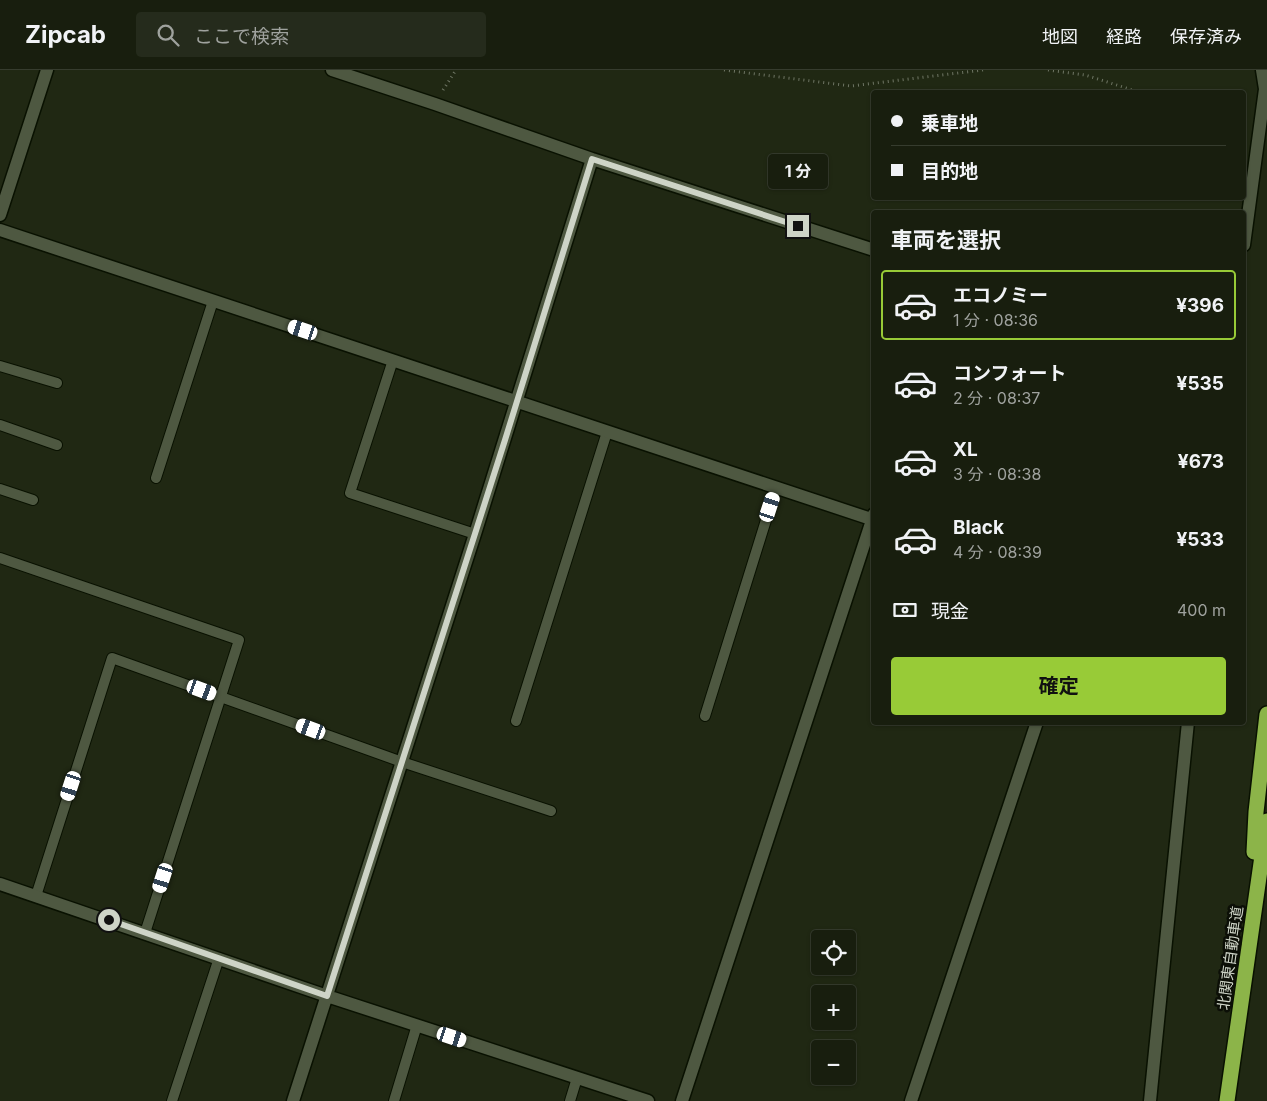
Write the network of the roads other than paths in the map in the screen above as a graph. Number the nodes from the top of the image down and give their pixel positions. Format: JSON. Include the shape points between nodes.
{"nodes":[{"id":1,"x":47,"y":70,"type":"edge"},
{"id":2,"x":332,"y":70,"type":"edge"},
{"id":3,"x":1262,"y":70,"type":"edge"},
{"id":4,"x":592,"y":159,"type":"junction"},
{"id":5,"x":0,"y":215,"type":"edge"},
{"id":6,"x":1246,"y":229,"type":"edge"},
{"id":7,"x":0,"y":230,"type":"edge"},
{"id":8,"x":871,"y":249,"type":"edge"},
{"id":9,"x":213,"y":301,"type":"junction"},
{"id":10,"x":392,"y":360,"type":"junction"},
{"id":11,"x":0,"y":366,"type":"edge"},
{"id":12,"x":57,"y":383,"type":"dead end"},
{"id":13,"x":517,"y":402,"type":"junction"},
{"id":14,"x":0,"y":425,"type":"edge"},
{"id":15,"x":607,"y":432,"type":"junction"},
{"id":16,"x":57,"y":445,"type":"dead end"},
{"id":17,"x":156,"y":478,"type":"dead end"},
{"id":18,"x":776,"y":488,"type":"junction"},
{"id":19,"x":0,"y":489,"type":"edge"},
{"id":20,"x":33,"y":500,"type":"dead end"},
{"id":21,"x":871,"y":517,"type":"edge"},
{"id":22,"x":871,"y":524,"type":"edge"},
{"id":23,"x":475,"y":534,"type":"junction"},
{"id":24,"x":0,"y":558,"type":"edge"},
{"id":25,"x":220,"y":696,"type":"junction"},
{"id":26,"x":1267,"y":714,"type":"edge"},
{"id":27,"x":705,"y":716,"type":"dead end"},
{"id":28,"x":516,"y":721,"type":"dead end"},
{"id":29,"x":1035,"y":725,"type":"edge"},
{"id":30,"x":1188,"y":725,"type":"edge"},
{"id":31,"x":402,"y":762,"type":"junction"},
{"id":32,"x":551,"y":811,"type":"dead end"},
{"id":33,"x":1267,"y":821,"type":"edge"},
{"id":34,"x":0,"y":884,"type":"edge"},
{"id":35,"x":36,"y":896,"type":"junction"},
{"id":36,"x":145,"y":933,"type":"junction"},
{"id":37,"x":1249,"y":944,"type":"junction"},
{"id":38,"x":220,"y":958,"type":"junction"},
{"id":39,"x":327,"y":996,"type":"junction"},
{"id":40,"x":417,"y":1025,"type":"junction"},
{"id":41,"x":577,"y":1078,"type":"junction"},
{"id":42,"x":172,"y":1101,"type":"edge"},
{"id":43,"x":292,"y":1101,"type":"edge"},
{"id":44,"x":394,"y":1101,"type":"edge"},
{"id":45,"x":570,"y":1101,"type":"edge"},
{"id":46,"x":648,"y":1101,"type":"edge"},
{"id":47,"x":682,"y":1101,"type":"edge"},
{"id":48,"x":911,"y":1101,"type":"edge"},
{"id":49,"x":1150,"y":1101,"type":"edge"},
{"id":50,"x":1228,"y":1101,"type":"edge"}],
"edges":[{"from":1,"to":5,"type":"street"},
{"from":2,"to":4,"type":"street"},
{"from":3,"to":6,"type":"street","via":[[1264,89]]},
{"from":4,"to":8,"type":"street"},
{"from":4,"to":13,"type":"street"},
{"from":7,"to":9,"type":"street"},
{"from":9,"to":10,"type":"street"},
{"from":9,"to":17,"type":"lane"},
{"from":10,"to":13,"type":"street"},
{"from":10,"to":23,"type":"lane","via":[[350,493]]},
{"from":11,"to":12,"type":"lane"},
{"from":13,"to":15,"type":"street"},
{"from":13,"to":23,"type":"street"},
{"from":14,"to":16,"type":"lane"},
{"from":15,"to":18,"type":"street"},
{"from":15,"to":28,"type":"lane"},
{"from":18,"to":21,"type":"street"},
{"from":18,"to":27,"type":"lane"},
{"from":19,"to":20,"type":"lane"},
{"from":22,"to":47,"type":"street"},
{"from":23,"to":31,"type":"street"},
{"from":24,"to":25,"type":"lane","via":[[239,640]]},
{"from":25,"to":31,"type":"lane"},
{"from":25,"to":35,"type":"lane","via":[[112,658]]},
{"from":25,"to":36,"type":"lane"},
{"from":26,"to":37,"type":"highway","via":[[1256,812]]},
{"from":29,"to":48,"type":"street"},
{"from":30,"to":49,"type":"street"},
{"from":31,"to":32,"type":"lane"},
{"from":31,"to":39,"type":"street"},
{"from":33,"to":37,"type":"highway","name":"北関東自動車道"},
{"from":34,"to":35,"type":"street"},
{"from":35,"to":36,"type":"street"},
{"from":36,"to":38,"type":"street"},
{"from":37,"to":50,"type":"highway","name":"北関東自動車道"},
{"from":38,"to":39,"type":"street"},
{"from":38,"to":42,"type":"lane"},
{"from":39,"to":40,"type":"street"},
{"from":39,"to":43,"type":"street"},
{"from":40,"to":41,"type":"street"},
{"from":40,"to":44,"type":"lane"},
{"from":41,"to":45,"type":"lane"},
{"from":41,"to":46,"type":"street"}]}
